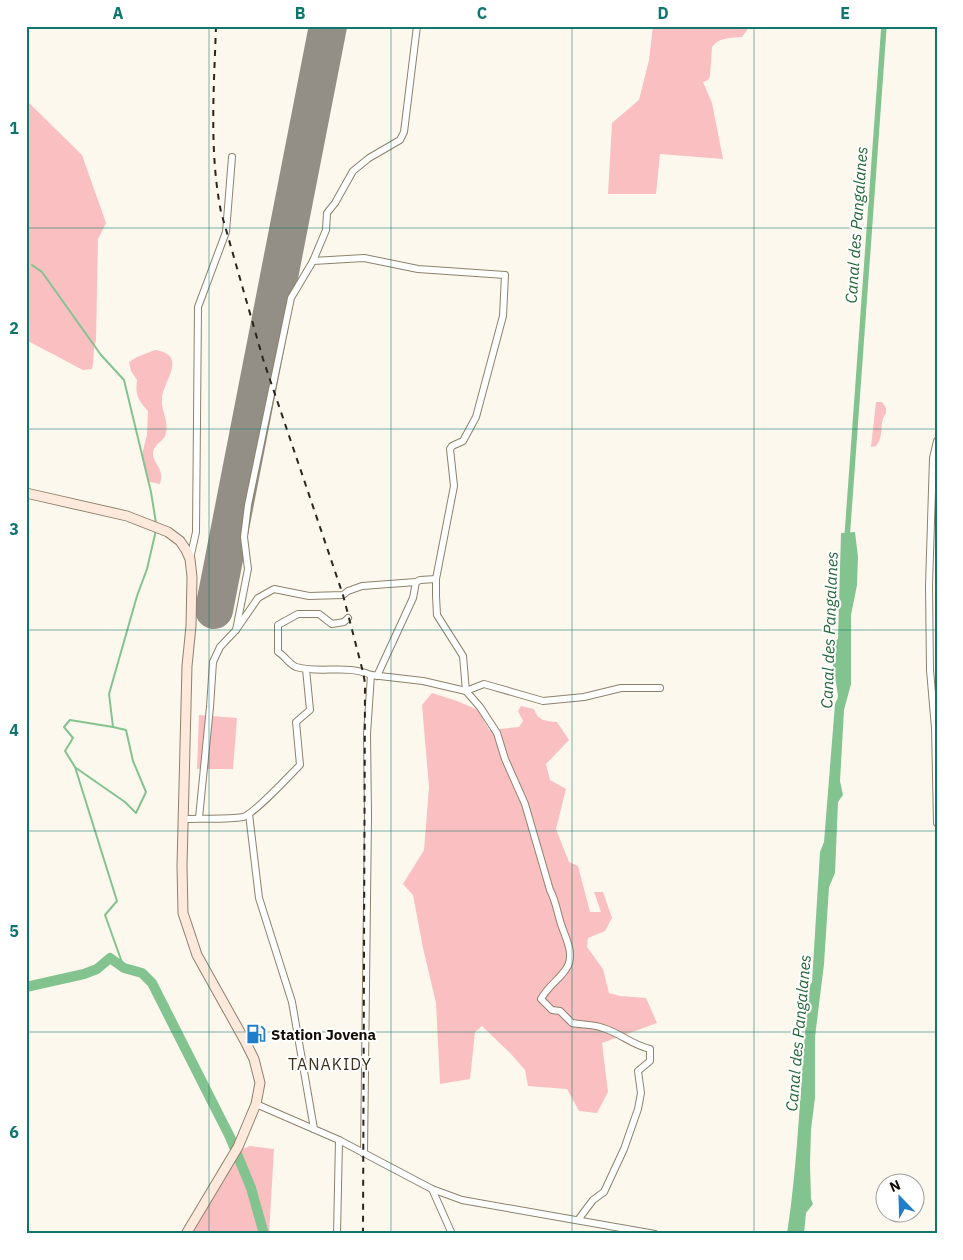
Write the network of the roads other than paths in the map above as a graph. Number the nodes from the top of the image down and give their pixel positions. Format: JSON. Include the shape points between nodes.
{"nodes":[{"id":1,"x":416,"y":26,"type":"edge"},
{"id":2,"x":232,"y":157,"type":"dead end"},
{"id":3,"x":313,"y":261,"type":"junction"},
{"id":4,"x":937,"y":441,"type":"edge"},
{"id":5,"x":26,"y":494,"type":"edge"},
{"id":6,"x":190,"y":559,"type":"junction"},
{"id":7,"x":436,"y":579,"type":"junction"},
{"id":8,"x":416,"y":582,"type":"junction"},
{"id":9,"x":348,"y":618,"type":"dead end"},
{"id":10,"x":236,"y":630,"type":"junction"},
{"id":11,"x":306,"y":669,"type":"junction"},
{"id":12,"x":374,"y":675,"type":"junction"},
{"id":13,"x":660,"y":688,"type":"dead end"},
{"id":14,"x":466,"y":691,"type":"junction"},
{"id":15,"x":249,"y":814,"type":"junction"},
{"id":16,"x":199,"y":818,"type":"junction"},
{"id":17,"x":184,"y":819,"type":"junction"},
{"id":18,"x":937,"y":823,"type":"edge"},
{"id":19,"x":256,"y":1104,"type":"junction"},
{"id":20,"x":314,"y":1129,"type":"junction"},
{"id":21,"x":339,"y":1140,"type":"junction"},
{"id":22,"x":364,"y":1154,"type":"junction"},
{"id":23,"x":432,"y":1189,"type":"junction"},
{"id":24,"x":578,"y":1220,"type":"junction"},
{"id":25,"x":186,"y":1234,"type":"edge"},
{"id":26,"x":337,"y":1234,"type":"edge"},
{"id":27,"x":452,"y":1234,"type":"edge"},
{"id":28,"x":655,"y":1234,"type":"edge"}],
"edges":[{"from":1,"to":3,"type":"street","via":[[404,132],[400,140],[353,171],[327,212],[326,230]]},
{"from":2,"to":6,"type":"street","via":[[226,232],[198,307],[196,532]]},
{"from":3,"to":7,"type":"street","via":[[364,258],[418,269],[505,275],[503,316],[476,417],[463,442],[450,449],[454,486]]},
{"from":3,"to":10,"type":"street","via":[[291,298],[278,357],[246,521],[244,537],[248,569]]},
{"from":4,"to":18,"type":"street","via":[[933,458],[929,586]]},
{"from":5,"to":6,"type":"main road","via":[[127,516],[148,524],[180,541]]},
{"from":6,"to":17,"type":"main road","via":[[191,626],[186,676]]},
{"from":7,"to":8,"type":"street"},
{"from":7,"to":14,"type":"street","via":[[437,615],[463,656]]},
{"from":8,"to":10,"type":"street","via":[[362,586],[343,595],[309,596],[274,590],[258,598]]},
{"from":8,"to":12,"type":"street","via":[[413,598]]},
{"from":9,"to":11,"type":"street","via":[[332,624],[320,614],[298,614],[278,625],[278,652],[294,667]]},
{"from":10,"to":16,"type":"street","via":[[220,647],[213,662]]},
{"from":11,"to":12,"type":"street","via":[[322,671],[334,668]]},
{"from":11,"to":15,"type":"street","via":[[310,710],[296,722],[300,765]]},
{"from":12,"to":14,"type":"street"},
{"from":12,"to":22,"type":"street","via":[[367,734]]},
{"from":13,"to":14,"type":"street","via":[[622,688],[584,697],[544,701],[484,684]]},
{"from":14,"to":24,"type":"street","via":[[497,733],[526,804],[568,941],[568,967],[541,999],[572,1023],[601,1027],[650,1049],[650,1061],[638,1071],[641,1094],[624,1149],[604,1192],[593,1200]]},
{"from":15,"to":16,"type":"street","via":[[244,817]]},
{"from":15,"to":20,"type":"street","via":[[259,898],[292,1002]]},
{"from":16,"to":17,"type":"street"},
{"from":17,"to":19,"type":"main road","via":[[183,913],[197,955],[254,1059],[260,1083]]},
{"from":19,"to":20,"type":"street"},
{"from":19,"to":25,"type":"main road","via":[[233,1157]]},
{"from":20,"to":21,"type":"street"},
{"from":21,"to":22,"type":"street"},
{"from":21,"to":26,"type":"street"},
{"from":22,"to":23,"type":"street"},
{"from":23,"to":24,"type":"street","via":[[462,1200]]},
{"from":23,"to":27,"type":"street"},
{"from":24,"to":28,"type":"street"}]}
